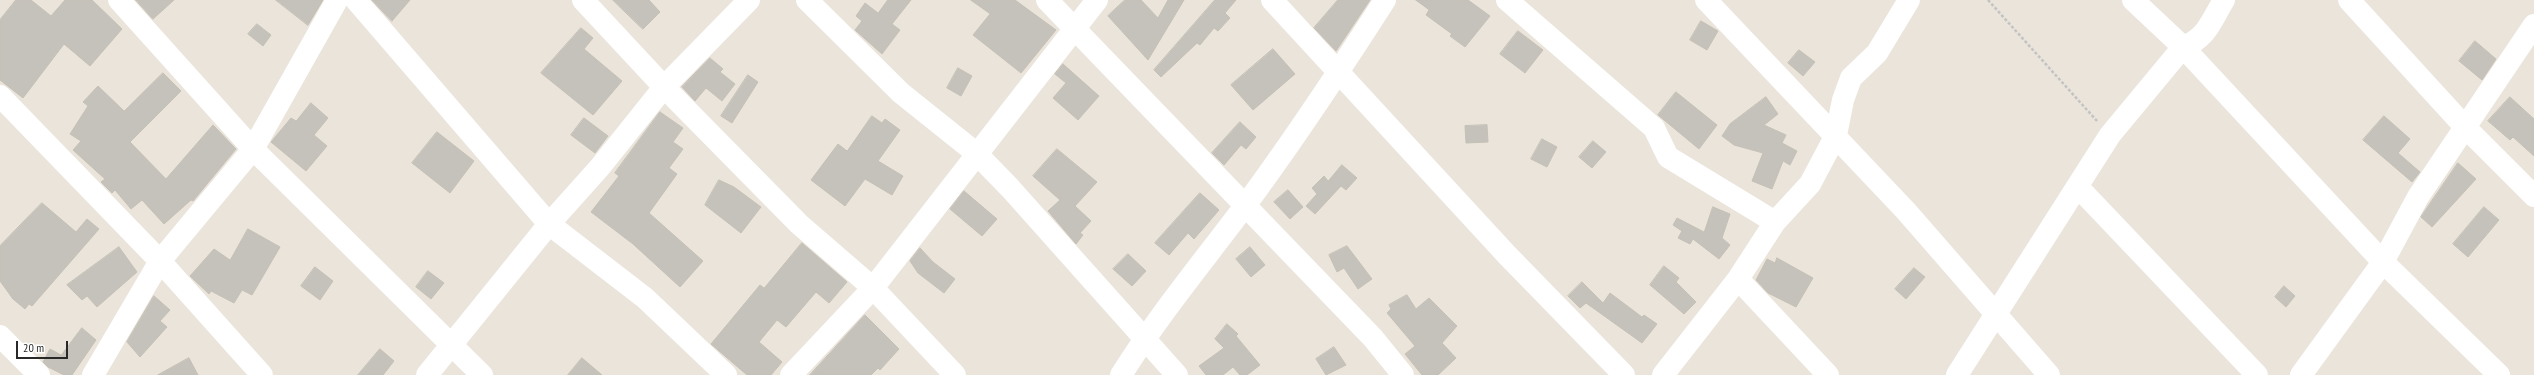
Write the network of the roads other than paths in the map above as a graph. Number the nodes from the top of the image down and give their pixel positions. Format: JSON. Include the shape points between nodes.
{"nodes":[{"id":1,"x":119,"y":0,"type":"edge"},
{"id":2,"x":338,"y":0,"type":"edge"},
{"id":3,"x":356,"y":0,"type":"edge"},
{"id":4,"x":583,"y":0,"type":"edge"},
{"id":5,"x":749,"y":0,"type":"edge"},
{"id":6,"x":807,"y":0,"type":"edge"},
{"id":7,"x":1047,"y":0,"type":"edge"},
{"id":8,"x":1097,"y":0,"type":"edge"},
{"id":9,"x":1272,"y":0,"type":"edge"},
{"id":10,"x":1385,"y":0,"type":"edge"},
{"id":11,"x":1507,"y":0,"type":"edge"},
{"id":12,"x":1706,"y":0,"type":"edge"},
{"id":13,"x":1909,"y":0,"type":"edge"},
{"id":14,"x":2133,"y":0,"type":"edge"},
{"id":15,"x":2224,"y":0,"type":"edge"},
{"id":16,"x":2349,"y":0,"type":"edge"},
{"id":17,"x":2534,"y":25,"type":"edge"},
{"id":18,"x":1073,"y":30,"type":"junction"},
{"id":19,"x":2183,"y":47,"type":"junction"},
{"id":20,"x":1339,"y":72,"type":"junction"},
{"id":21,"x":664,"y":87,"type":"junction"},
{"id":22,"x":0,"y":96,"type":"edge"},
{"id":23,"x":2466,"y":128,"type":"junction"},
{"id":24,"x":1836,"y":135,"type":"junction"},
{"id":25,"x":252,"y":149,"type":"junction"},
{"id":26,"x":976,"y":153,"type":"junction"},
{"id":27,"x":2078,"y":187,"type":"junction"},
{"id":28,"x":2534,"y":196,"type":"edge"},
{"id":29,"x":1244,"y":206,"type":"junction"},
{"id":30,"x":1775,"y":222,"type":"junction"},
{"id":31,"x":549,"y":224,"type":"junction"},
{"id":32,"x":160,"y":261,"type":"junction"},
{"id":33,"x":2383,"y":262,"type":"junction"},
{"id":34,"x":1738,"y":280,"type":"junction"},
{"id":35,"x":873,"y":288,"type":"junction"},
{"id":36,"x":1996,"y":314,"type":"junction"},
{"id":37,"x":0,"y":336,"type":"edge"},
{"id":38,"x":1145,"y":337,"type":"junction"},
{"id":39,"x":451,"y":346,"type":"junction"},
{"id":40,"x":39,"y":375,"type":"edge"},
{"id":41,"x":93,"y":375,"type":"edge"},
{"id":42,"x":262,"y":375,"type":"edge"},
{"id":43,"x":427,"y":375,"type":"edge"},
{"id":44,"x":482,"y":375,"type":"edge"},
{"id":45,"x":726,"y":375,"type":"edge"},
{"id":46,"x":791,"y":375,"type":"edge"},
{"id":47,"x":955,"y":375,"type":"edge"},
{"id":48,"x":1121,"y":375,"type":"edge"},
{"id":49,"x":1177,"y":375,"type":"edge"},
{"id":50,"x":1403,"y":375,"type":"edge"},
{"id":51,"x":1624,"y":375,"type":"edge"},
{"id":52,"x":1663,"y":375,"type":"edge"},
{"id":53,"x":1828,"y":375,"type":"edge"},
{"id":54,"x":1957,"y":375,"type":"edge"},
{"id":55,"x":2049,"y":375,"type":"edge"},
{"id":56,"x":2257,"y":375,"type":"edge"},
{"id":57,"x":2301,"y":375,"type":"edge"},
{"id":58,"x":2499,"y":375,"type":"edge"}],
"edges":[{"from":1,"to":25,"type":"street"},
{"from":2,"to":25,"type":"street"},
{"from":3,"to":31,"type":"street"},
{"from":4,"to":21,"type":"street"},
{"from":5,"to":21,"type":"street"},
{"from":6,"to":26,"type":"street","via":[[901,93]]},
{"from":7,"to":18,"type":"street"},
{"from":8,"to":18,"type":"street"},
{"from":9,"to":20,"type":"street"},
{"from":10,"to":20,"type":"street"},
{"from":11,"to":30,"type":"street","via":[[1654,128],[1668,157]]},
{"from":12,"to":24,"type":"street"},
{"from":13,"to":24,"type":"street","via":[[1877,53],[1851,78],[1843,100]]},
{"from":14,"to":19,"type":"street"},
{"from":15,"to":19,"type":"street","via":[[2204,34],[2196,42]]},
{"from":16,"to":23,"type":"street"},
{"from":17,"to":23,"type":"street"},
{"from":18,"to":26,"type":"street"},
{"from":18,"to":29,"type":"street"},
{"from":19,"to":27,"type":"street","via":[[2110,135]]},
{"from":19,"to":33,"type":"street"},
{"from":20,"to":29,"type":"street"},
{"from":20,"to":51,"type":"street","via":[[1507,255]]},
{"from":21,"to":31,"type":"street","via":[[600,167]]},
{"from":21,"to":35,"type":"street","via":[[799,224]]},
{"from":22,"to":32,"type":"street"},
{"from":23,"to":28,"type":"street"},
{"from":23,"to":33,"type":"street","via":[[2418,197]]},
{"from":24,"to":30,"type":"street","via":[[1810,184]]},
{"from":24,"to":36,"type":"street"},
{"from":25,"to":32,"type":"street"},
{"from":25,"to":39,"type":"street"},
{"from":26,"to":35,"type":"street"},
{"from":26,"to":38,"type":"street"},
{"from":27,"to":36,"type":"street"},
{"from":27,"to":56,"type":"street"},
{"from":29,"to":38,"type":"street"},
{"from":29,"to":50,"type":"street","via":[[1373,338]]},
{"from":30,"to":34,"type":"street"},
{"from":31,"to":39,"type":"street"},
{"from":31,"to":45,"type":"street","via":[[645,298]]},
{"from":32,"to":41,"type":"street"},
{"from":32,"to":42,"type":"street"},
{"from":33,"to":57,"type":"street"},
{"from":33,"to":58,"type":"street"},
{"from":34,"to":52,"type":"street"},
{"from":34,"to":53,"type":"street"},
{"from":35,"to":46,"type":"street"},
{"from":35,"to":47,"type":"street"},
{"from":36,"to":54,"type":"street"},
{"from":36,"to":55,"type":"street"},
{"from":37,"to":40,"type":"street"},
{"from":38,"to":48,"type":"street"},
{"from":38,"to":49,"type":"street"},
{"from":39,"to":43,"type":"street"},
{"from":39,"to":44,"type":"street"}]}
